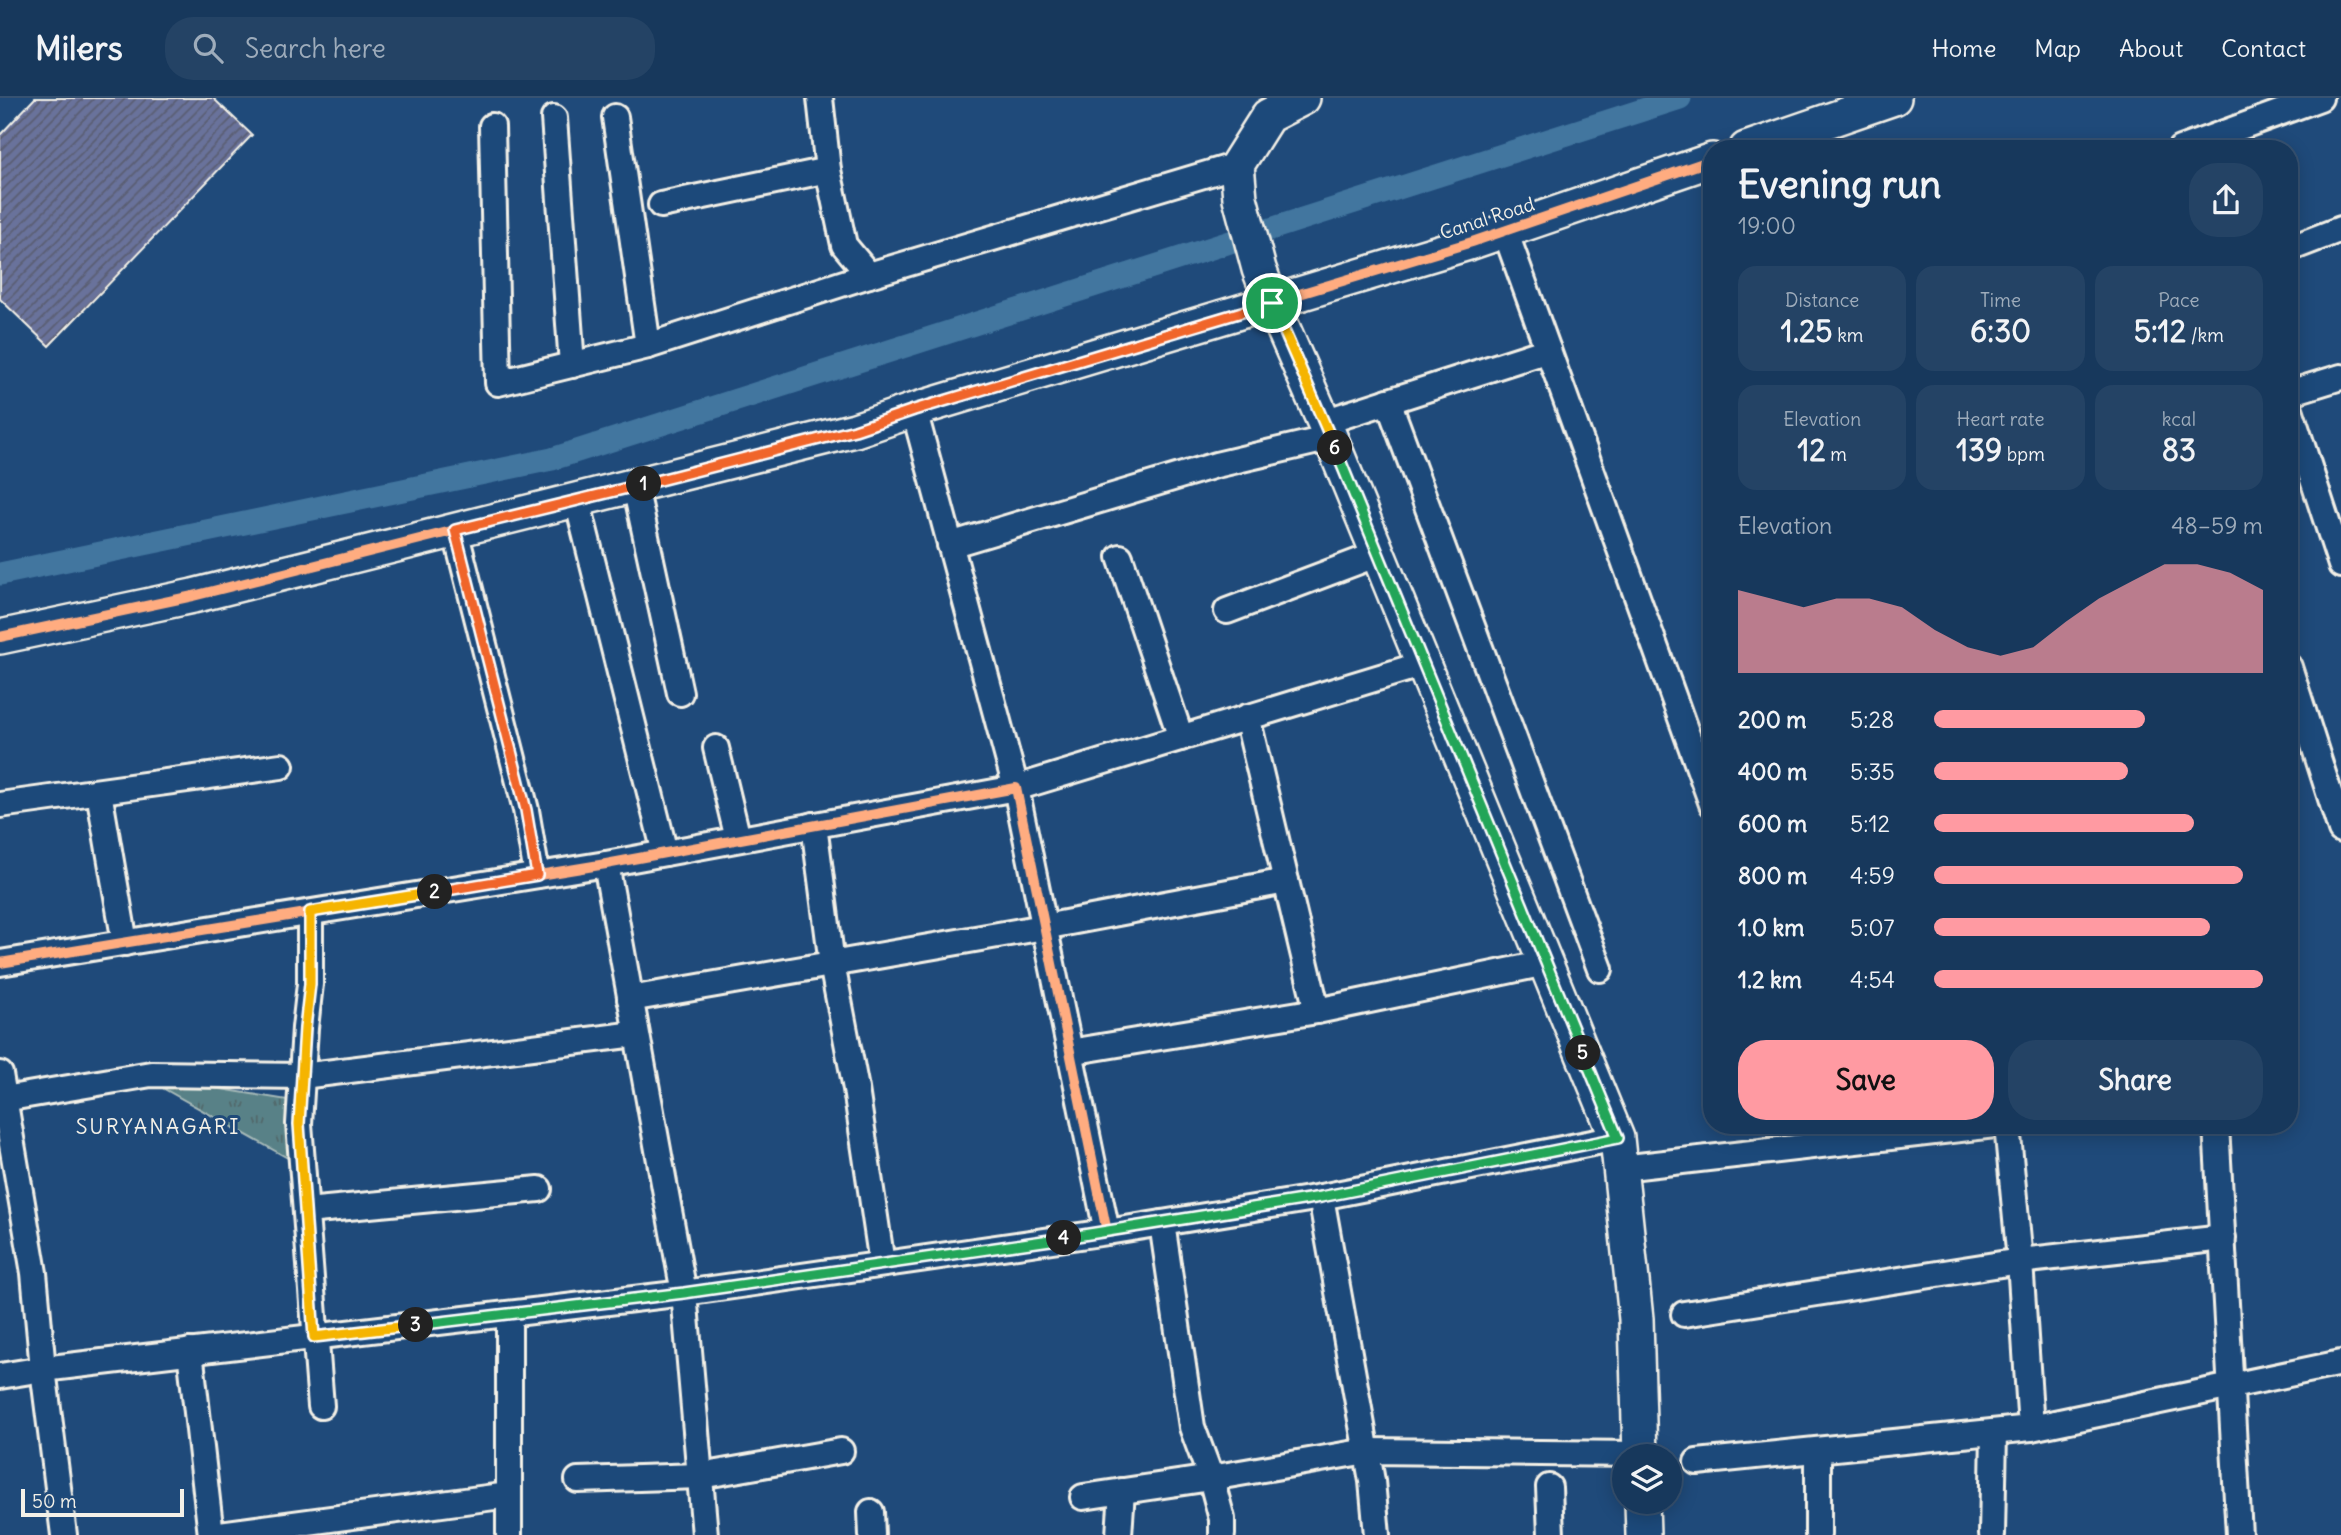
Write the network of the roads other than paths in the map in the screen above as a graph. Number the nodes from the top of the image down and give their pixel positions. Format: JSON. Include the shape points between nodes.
{"nodes":[{"id":1,"x":820,"y":98,"type":"edge"},
{"id":2,"x":1303,"y":98,"type":"edge"},
{"id":3,"x":1894,"y":98,"type":"edge"},
{"id":4,"x":2320,"y":98,"type":"edge"},
{"id":5,"x":615,"y":117,"type":"dead end"},
{"id":6,"x":554,"y":118,"type":"dead end"},
{"id":7,"x":492,"y":126,"type":"dead end"},
{"id":8,"x":1772,"y":140,"type":"edge"},
{"id":9,"x":2205,"y":140,"type":"edge"},
{"id":10,"x":1703,"y":163,"type":"edge"},
{"id":11,"x":1237,"y":165,"type":"junction"},
{"id":12,"x":828,"y":170,"type":"junction"},
{"id":13,"x":661,"y":205,"type":"dead end"},
{"id":14,"x":2341,"y":229,"type":"edge"},
{"id":15,"x":1505,"y":231,"type":"junction"},
{"id":16,"x":2298,"y":246,"type":"edge"},
{"id":17,"x":869,"y":275,"type":"junction"},
{"id":18,"x":1272,"y":303,"type":"junction"},
{"id":19,"x":648,"y":346,"type":"junction"},
{"id":20,"x":1548,"y":350,"type":"junction"},
{"id":21,"x":572,"y":365,"type":"junction"},
{"id":22,"x":2341,"y":377,"type":"edge"},
{"id":23,"x":2298,"y":390,"type":"edge"},
{"id":24,"x":1388,"y":401,"type":"junction"},
{"id":25,"x":914,"y":410,"type":"junction"},
{"id":26,"x":2298,"y":429,"type":"edge"},
{"id":27,"x":1327,"y":430,"type":"junction"},
{"id":28,"x":635,"y":486,"type":"junction"},
{"id":29,"x":577,"y":500,"type":"junction"},
{"id":30,"x":2333,"y":517,"type":"edge"},
{"id":31,"x":455,"y":530,"type":"junction"},
{"id":32,"x":950,"y":545,"type":"junction"},
{"id":33,"x":1378,"y":554,"type":"junction"},
{"id":34,"x":1120,"y":557,"type":"dead end"},
{"id":35,"x":2341,"y":565,"type":"edge"},
{"id":36,"x":1227,"y":611,"type":"dead end"},
{"id":37,"x":0,"y":637,"type":"edge"},
{"id":38,"x":1423,"y":664,"type":"junction"},
{"id":39,"x":680,"y":693,"type":"dead end"},
{"id":40,"x":2298,"y":695,"type":"edge"},
{"id":41,"x":1247,"y":717,"type":"junction"},
{"id":42,"x":1181,"y":738,"type":"junction"},
{"id":43,"x":716,"y":748,"type":"dead end"},
{"id":44,"x":281,"y":766,"type":"dead end"},
{"id":45,"x":1703,"y":779,"type":"edge"},
{"id":46,"x":1016,"y":788,"type":"junction"},
{"id":47,"x":99,"y":792,"type":"junction"},
{"id":48,"x":0,"y":805,"type":"edge"},
{"id":49,"x":814,"y":825,"type":"junction"},
{"id":50,"x":2341,"y":830,"type":"edge"},
{"id":51,"x":738,"y":839,"type":"junction"},
{"id":52,"x":665,"y":853,"type":"junction"},
{"id":53,"x":606,"y":864,"type":"junction"},
{"id":54,"x":537,"y":875,"type":"junction"},
{"id":55,"x":1286,"y":881,"type":"junction"},
{"id":56,"x":310,"y":912,"type":"junction"},
{"id":57,"x":1044,"y":927,"type":"junction"},
{"id":58,"x":124,"y":943,"type":"junction"},
{"id":59,"x":1546,"y":963,"type":"junction"},
{"id":60,"x":0,"y":964,"type":"edge"},
{"id":61,"x":832,"y":964,"type":"junction"},
{"id":62,"x":1601,"y":969,"type":"dead end"},
{"id":63,"x":630,"y":999,"type":"junction"},
{"id":64,"x":1317,"y":1011,"type":"junction"},
{"id":65,"x":636,"y":1034,"type":"junction"},
{"id":66,"x":1070,"y":1052,"type":"junction"},
{"id":67,"x":302,"y":1076,"type":"junction"},
{"id":68,"x":1,"y":1084,"type":"edge"},
{"id":69,"x":2008,"y":1134,"type":"edge"},
{"id":70,"x":2217,"y":1134,"type":"edge"},
{"id":71,"x":1822,"y":1135,"type":"edge"},
{"id":72,"x":1619,"y":1153,"type":"junction"},
{"id":73,"x":539,"y":1189,"type":"dead end"},
{"id":74,"x":1321,"y":1197,"type":"junction"},
{"id":75,"x":306,"y":1211,"type":"junction"},
{"id":76,"x":1162,"y":1223,"type":"junction"},
{"id":77,"x":1107,"y":1232,"type":"junction"},
{"id":78,"x":2223,"y":1238,"type":"junction"},
{"id":79,"x":2020,"y":1261,"type":"junction"},
{"id":80,"x":882,"y":1264,"type":"junction"},
{"id":81,"x":684,"y":1293,"type":"junction"},
{"id":82,"x":509,"y":1314,"type":"junction"},
{"id":83,"x":1684,"y":1314,"type":"dead end"},
{"id":84,"x":314,"y":1337,"type":"junction"},
{"id":85,"x":190,"y":1351,"type":"junction"},
{"id":86,"x":2341,"y":1363,"type":"edge"},
{"id":87,"x":43,"y":1369,"type":"junction"},
{"id":88,"x":0,"y":1376,"type":"edge"},
{"id":89,"x":2231,"y":1386,"type":"junction"},
{"id":90,"x":321,"y":1406,"type":"dead end"},
{"id":91,"x":2031,"y":1428,"type":"junction"},
{"id":92,"x":1994,"y":1432,"type":"junction"},
{"id":93,"x":1640,"y":1444,"type":"edge"},
{"id":94,"x":1818,"y":1450,"type":"junction"},
{"id":95,"x":841,"y":1451,"type":"dead end"},
{"id":96,"x":1367,"y":1451,"type":"junction"},
{"id":97,"x":1612,"y":1455,"type":"edge"},
{"id":98,"x":1697,"y":1462,"type":"dead end"},
{"id":99,"x":700,"y":1476,"type":"junction"},
{"id":100,"x":1211,"y":1478,"type":"junction"},
{"id":101,"x":578,"y":1480,"type":"dead end"},
{"id":102,"x":1549,"y":1487,"type":"dead end"},
{"id":103,"x":1122,"y":1491,"type":"junction"},
{"id":104,"x":509,"y":1495,"type":"junction"},
{"id":105,"x":1083,"y":1497,"type":"dead end"},
{"id":106,"x":1642,"y":1514,"type":"edge"},
{"id":107,"x":64,"y":1535,"type":"edge"},
{"id":108,"x":211,"y":1535,"type":"edge"},
{"id":109,"x":509,"y":1535,"type":"edge"},
{"id":110,"x":705,"y":1535,"type":"edge"},
{"id":111,"x":1119,"y":1535,"type":"edge"},
{"id":112,"x":1222,"y":1535,"type":"edge"},
{"id":113,"x":1377,"y":1535,"type":"edge"},
{"id":114,"x":1551,"y":1535,"type":"edge"},
{"id":115,"x":1643,"y":1535,"type":"edge"},
{"id":116,"x":1818,"y":1535,"type":"edge"},
{"id":117,"x":1992,"y":1535,"type":"edge"},
{"id":118,"x":2239,"y":1535,"type":"edge"}],
"edges":[{"from":1,"to":12,"type":"street"},
{"from":2,"to":11,"type":"street","via":[[1268,116]]},
{"from":3,"to":8,"type":"street"},
{"from":4,"to":9,"type":"street"},
{"from":5,"to":19,"type":"street"},
{"from":6,"to":21,"type":"street"},
{"from":7,"to":21,"type":"street","via":[[498,383]]},
{"from":10,"to":15,"type":"street","name":"Canal Road"},
{"from":11,"to":17,"type":"street"},
{"from":11,"to":18,"type":"street","via":[[1240,198]]},
{"from":12,"to":13,"type":"street"},
{"from":12,"to":17,"type":"street","via":[[844,245]]},
{"from":14,"to":16,"type":"street"},
{"from":15,"to":18,"type":"street","name":"Canal Road"},
{"from":15,"to":20,"type":"street"},
{"from":17,"to":19,"type":"street"},
{"from":18,"to":25,"type":"street","name":"Canal Road"},
{"from":18,"to":27,"type":"street"},
{"from":19,"to":21,"type":"street"},
{"from":20,"to":24,"type":"street"},
{"from":20,"to":45,"type":"street"},
{"from":22,"to":23,"type":"street"},
{"from":24,"to":27,"type":"street"},
{"from":24,"to":62,"type":"street"},
{"from":25,"to":28,"type":"street","name":"Canal Road","via":[[855,430]]},
{"from":25,"to":32,"type":"street"},
{"from":26,"to":30,"type":"street"},
{"from":27,"to":32,"type":"street"},
{"from":27,"to":33,"type":"street"},
{"from":28,"to":29,"type":"street","name":"Canal Road"},
{"from":28,"to":39,"type":"street"},
{"from":29,"to":31,"type":"street","name":"Canal Road"},
{"from":29,"to":52,"type":"street"},
{"from":30,"to":35,"type":"street"},
{"from":31,"to":37,"type":"street","name":"Canal Road","via":[[193,596]]},
{"from":31,"to":54,"type":"street","via":[[526,810]]},
{"from":32,"to":46,"type":"street"},
{"from":33,"to":36,"type":"street"},
{"from":33,"to":38,"type":"street"},
{"from":34,"to":42,"type":"street"},
{"from":38,"to":41,"type":"street"},
{"from":38,"to":59,"type":"street"},
{"from":40,"to":50,"type":"street"},
{"from":41,"to":42,"type":"street"},
{"from":41,"to":55,"type":"street"},
{"from":42,"to":46,"type":"street"},
{"from":43,"to":51,"type":"street"},
{"from":44,"to":47,"type":"street"},
{"from":46,"to":49,"type":"street"},
{"from":46,"to":57,"type":"street"},
{"from":47,"to":48,"type":"street"},
{"from":47,"to":58,"type":"street"},
{"from":49,"to":51,"type":"street"},
{"from":49,"to":61,"type":"street"},
{"from":51,"to":52,"type":"street"},
{"from":52,"to":53,"type":"street"},
{"from":53,"to":54,"type":"street"},
{"from":53,"to":63,"type":"street"},
{"from":54,"to":56,"type":"street"},
{"from":55,"to":57,"type":"street"},
{"from":55,"to":64,"type":"street"},
{"from":56,"to":58,"type":"street"},
{"from":56,"to":67,"type":"street","via":[[310,984]]},
{"from":57,"to":61,"type":"street"},
{"from":57,"to":66,"type":"street"},
{"from":58,"to":60,"type":"street"},
{"from":59,"to":64,"type":"street"},
{"from":59,"to":72,"type":"street"},
{"from":61,"to":63,"type":"street"},
{"from":61,"to":80,"type":"street"},
{"from":63,"to":65,"type":"street"},
{"from":64,"to":66,"type":"street"},
{"from":65,"to":67,"type":"street"},
{"from":65,"to":81,"type":"street"},
{"from":66,"to":77,"type":"street"},
{"from":67,"to":68,"type":"street","via":[[151,1074]]},
{"from":67,"to":75,"type":"street","via":[[299,1124]]},
{"from":68,"to":87,"type":"street","via":[[34,1273]]},
{"from":69,"to":79,"type":"street"},
{"from":70,"to":78,"type":"street"},
{"from":71,"to":72,"type":"street"},
{"from":72,"to":74,"type":"street"},
{"from":72,"to":93,"type":"street","via":[[1636,1319]]},
{"from":73,"to":75,"type":"street"},
{"from":74,"to":76,"type":"street"},
{"from":74,"to":96,"type":"street"},
{"from":75,"to":84,"type":"street"},
{"from":76,"to":77,"type":"street"},
{"from":76,"to":100,"type":"street","via":[[1192,1427]]},
{"from":77,"to":80,"type":"street"},
{"from":78,"to":79,"type":"street"},
{"from":78,"to":89,"type":"street"},
{"from":79,"to":83,"type":"street"},
{"from":79,"to":91,"type":"street"},
{"from":80,"to":81,"type":"street"},
{"from":81,"to":82,"type":"street"},
{"from":81,"to":99,"type":"street"},
{"from":82,"to":84,"type":"street"},
{"from":82,"to":104,"type":"street"},
{"from":84,"to":85,"type":"street"},
{"from":84,"to":90,"type":"street"},
{"from":85,"to":87,"type":"street"},
{"from":85,"to":108,"type":"street"},
{"from":86,"to":89,"type":"street"},
{"from":87,"to":88,"type":"street"},
{"from":87,"to":107,"type":"street"},
{"from":89,"to":91,"type":"street"},
{"from":89,"to":118,"type":"street"},
{"from":91,"to":92,"type":"street"},
{"from":92,"to":94,"type":"street"},
{"from":92,"to":117,"type":"street"},
{"from":94,"to":98,"type":"street"},
{"from":94,"to":116,"type":"street"},
{"from":95,"to":99,"type":"street"},
{"from":96,"to":97,"type":"street"},
{"from":96,"to":100,"type":"street"},
{"from":96,"to":113,"type":"street"},
{"from":99,"to":101,"type":"street"},
{"from":99,"to":110,"type":"street"},
{"from":100,"to":103,"type":"street"},
{"from":100,"to":112,"type":"street"},
{"from":102,"to":114,"type":"street"},
{"from":103,"to":105,"type":"street"},
{"from":103,"to":111,"type":"street"},
{"from":104,"to":108,"type":"street"},
{"from":104,"to":109,"type":"street"},
{"from":106,"to":115,"type":"street"}]}
